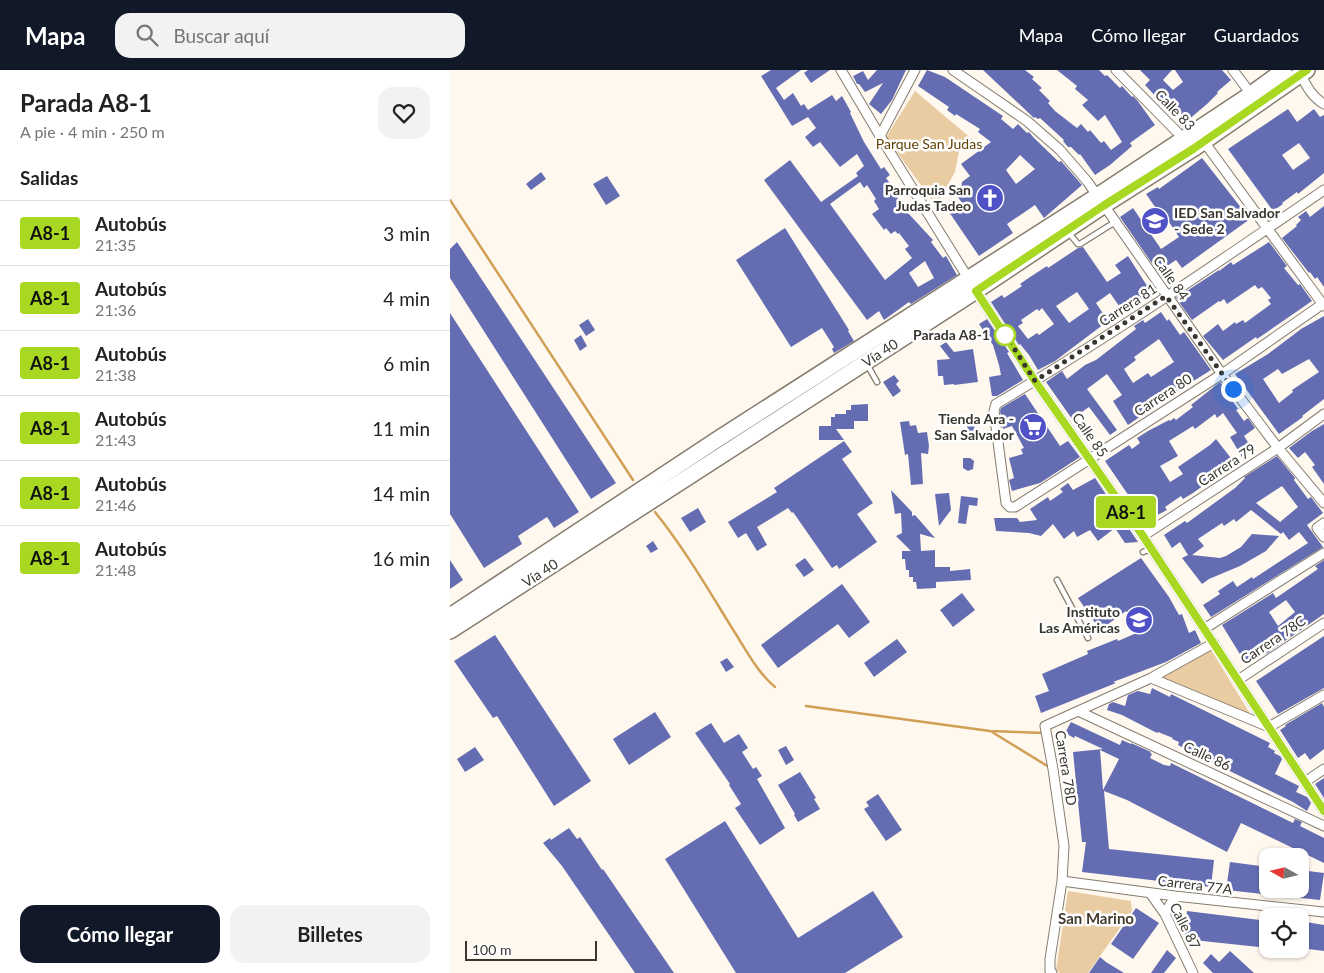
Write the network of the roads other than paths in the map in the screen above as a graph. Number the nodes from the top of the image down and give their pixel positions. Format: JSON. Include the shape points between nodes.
{"nodes":[{"id":1,"x":841,"y":70,"type":"edge"},
{"id":2,"x":915,"y":70,"type":"edge"},
{"id":3,"x":953,"y":70,"type":"edge"},
{"id":4,"x":1116,"y":70,"type":"edge"},
{"id":5,"x":1233,"y":70,"type":"edge"},
{"id":6,"x":1284,"y":70,"type":"edge"},
{"id":7,"x":1304,"y":72,"type":"edge"},
{"id":8,"x":1251,"y":94,"type":"junction"},
{"id":9,"x":1324,"y":104,"type":"edge"},
{"id":10,"x":880,"y":136,"type":"junction"},
{"id":11,"x":1194,"y":140,"type":"junction"},
{"id":12,"x":1324,"y":190,"type":"edge"},
{"id":13,"x":1100,"y":201,"type":"junction"},
{"id":14,"x":1115,"y":222,"type":"junction"},
{"id":15,"x":1267,"y":229,"type":"junction"},
{"id":16,"x":1068,"y":230,"type":"junction"},
{"id":17,"x":973,"y":284,"type":"junction"},
{"id":18,"x":1166,"y":296,"type":"junction"},
{"id":19,"x":1323,"y":304,"type":"edge"},
{"id":20,"x":866,"y":362,"type":"junction"},
{"id":21,"x":1222,"y":374,"type":"junction"},
{"id":22,"x":1035,"y":381,"type":"junction"},
{"id":23,"x":877,"y":382,"type":"dead end"},
{"id":24,"x":1324,"y":414,"type":"edge"},
{"id":25,"x":1278,"y":448,"type":"junction"},
{"id":26,"x":1089,"y":459,"type":"junction"},
{"id":27,"x":1324,"y":503,"type":"edge"},
{"id":28,"x":1015,"y":507,"type":"joint"},
{"id":29,"x":1321,"y":526,"type":"edge"},
{"id":30,"x":1143,"y":536,"type":"junction"},
{"id":31,"x":1324,"y":537,"type":"edge"},
{"id":32,"x":1324,"y":553,"type":"edge"},
{"id":33,"x":1057,"y":580,"type":"dead end"},
{"id":34,"x":485,"y":601,"type":"junction"},
{"id":35,"x":450,"y":616,"type":"edge"},
{"id":36,"x":1324,"y":622,"type":"edge"},
{"id":37,"x":1204,"y":629,"type":"junction"},
{"id":38,"x":450,"y":631,"type":"edge"},
{"id":39,"x":1088,"y":638,"type":"dead end"},
{"id":40,"x":1214,"y":643,"type":"junction"},
{"id":41,"x":1151,"y":678,"type":"junction"},
{"id":42,"x":1238,"y":680,"type":"junction"},
{"id":43,"x":1324,"y":694,"type":"edge"},
{"id":44,"x":1078,"y":711,"type":"junction"},
{"id":45,"x":1269,"y":727,"type":"junction"},
{"id":46,"x":1324,"y":769,"type":"edge"},
{"id":47,"x":1305,"y":782,"type":"junction"},
{"id":48,"x":1324,"y":811,"type":"edge"},
{"id":49,"x":1324,"y":826,"type":"edge"},
{"id":50,"x":1062,"y":881,"type":"junction"},
{"id":51,"x":1150,"y":893,"type":"junction"},
{"id":52,"x":1175,"y":896,"type":"junction"},
{"id":53,"x":1324,"y":912,"type":"edge"},
{"id":54,"x":1165,"y":914,"type":"junction"},
{"id":55,"x":1051,"y":972,"type":"edge"},
{"id":56,"x":1193,"y":973,"type":"edge"}],
"edges":[{"from":1,"to":10,"type":"street","name":"Calle 85"},
{"from":2,"to":10,"type":"street"},
{"from":3,"to":13,"type":"street","name":"Calle 84","via":[[1027,121],[1060,150]]},
{"from":4,"to":11,"type":"street","name":"Calle 83"},
{"from":5,"to":8,"type":"street"},
{"from":6,"to":8,"type":"highway","name":"Vía 40"},
{"from":7,"to":9,"type":"street","via":[[1310,92]]},
{"from":7,"to":11,"type":"highway","name":"Vía 40"},
{"from":8,"to":11,"type":"highway","name":"Vía 40"},
{"from":10,"to":17,"type":"street","name":"Calle 85"},
{"from":11,"to":13,"type":"highway","name":"Vía 40"},
{"from":11,"to":15,"type":"street","name":"Calle 83"},
{"from":12,"to":15,"type":"street","name":"Carrera 81"},
{"from":13,"to":14,"type":"street","name":"Calle 84"},
{"from":13,"to":16,"type":"highway","name":"Vía 40"},
{"from":13,"to":17,"type":"highway","name":"Vía 40"},
{"from":14,"to":16,"type":"lane","via":[[1080,244]]},
{"from":14,"to":18,"type":"street","name":"Calle 84"},
{"from":15,"to":18,"type":"street","name":"Carrera 81"},
{"from":15,"to":19,"type":"street","name":"Calle 83"},
{"from":16,"to":17,"type":"highway","name":"Vía 40"},
{"from":17,"to":20,"type":"highway","name":"Vía 40"},
{"from":17,"to":22,"type":"street","name":"Calle 85"},
{"from":17,"to":34,"type":"highway","name":"Vía 40","via":[[718,439]]},
{"from":18,"to":21,"type":"street","name":"Calle 84"},
{"from":18,"to":22,"type":"street","name":"Carrera 81"},
{"from":19,"to":21,"type":"street","name":"Carrera 80"},
{"from":20,"to":23,"type":"lane"},
{"from":20,"to":34,"type":"highway","name":"Vía 40"},
{"from":21,"to":25,"type":"street","name":"Calle 84"},
{"from":21,"to":26,"type":"street","name":"Carrera 80"},
{"from":22,"to":26,"type":"street","name":"Calle 85"},
{"from":22,"to":28,"type":"street","name":"Carrera 81","via":[[994,406],[1006,503]]},
{"from":24,"to":25,"type":"street","name":"Carrera 79"},
{"from":25,"to":27,"type":"street","name":"Calle 84"},
{"from":25,"to":30,"type":"street","name":"Carrera 79"},
{"from":26,"to":28,"type":"street","name":"Carrera 80"},
{"from":26,"to":30,"type":"street","name":"Calle 85"},
{"from":29,"to":31,"type":"street"},
{"from":30,"to":37,"type":"street","name":"Calle 85","via":[[1147,550]]},
{"from":32,"to":37,"type":"street"},
{"from":33,"to":39,"type":"lane"},
{"from":34,"to":35,"type":"highway","name":"Vía 40"},
{"from":34,"to":38,"type":"highway","name":"Vía 40"},
{"from":36,"to":42,"type":"street","name":"Carrera 78C"},
{"from":37,"to":40,"type":"street","name":"Calle 85"},
{"from":40,"to":41,"type":"street","name":"Carrera 78D"},
{"from":40,"to":42,"type":"street","name":"Calle 85"},
{"from":41,"to":44,"type":"street","name":"Carrera 78D"},
{"from":41,"to":45,"type":"street"},
{"from":42,"to":45,"type":"street","name":"Calle 85"},
{"from":43,"to":45,"type":"street"},
{"from":44,"to":49,"type":"street","name":"Calle 86"},
{"from":44,"to":50,"type":"street","name":"Carrera 78D","via":[[1044,726],[1064,846]]},
{"from":45,"to":47,"type":"street","name":"Calle 85"},
{"from":46,"to":47,"type":"street"},
{"from":47,"to":48,"type":"street","name":"Calle 85"},
{"from":50,"to":51,"type":"street","name":"Carrera 77A"},
{"from":50,"to":55,"type":"street","name":"Carrera 78D","via":[[1050,958]]},
{"from":51,"to":52,"type":"street","name":"Carrera 77A"},
{"from":51,"to":54,"type":"street","name":"Calle 87"},
{"from":52,"to":53,"type":"street","name":"Carrera 77A"},
{"from":52,"to":54,"type":"street"},
{"from":54,"to":56,"type":"street","name":"Calle 87"}]}
